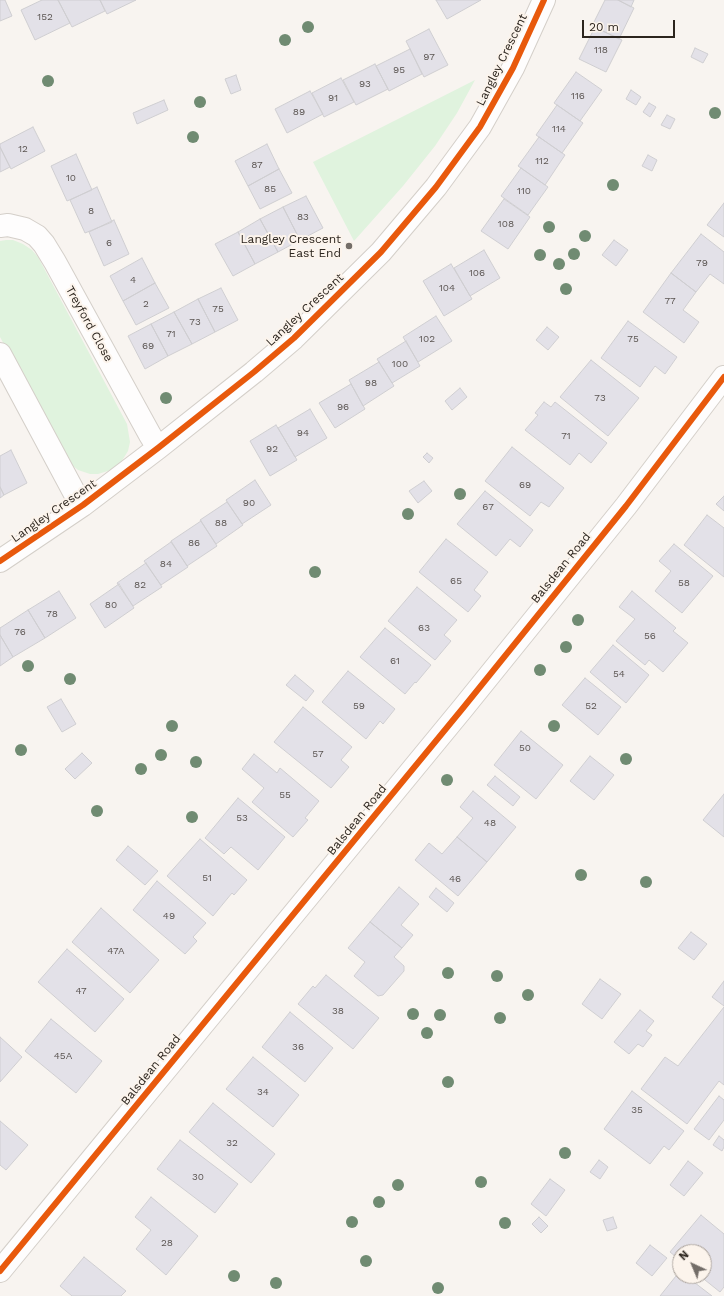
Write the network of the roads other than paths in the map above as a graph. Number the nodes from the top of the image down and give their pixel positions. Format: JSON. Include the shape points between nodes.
{"nodes":[{"id":1,"x":544,"y":0,"type":"edge"},
{"id":2,"x":0,"y":226,"type":"edge"},
{"id":3,"x":0,"y":354,"type":"edge"},
{"id":4,"x":724,"y":377,"type":"edge"},
{"id":5,"x":158,"y":448,"type":"junction"},
{"id":6,"x":83,"y":505,"type":"junction"},
{"id":7,"x":0,"y":561,"type":"edge"},
{"id":8,"x":0,"y":1271,"type":"edge"}],
"edges":[{"from":1,"to":5,"type":"street","name":"Langley Crescent","via":[[513,68],[480,127],[436,187],[395,236],[294,338]]},
{"from":2,"to":5,"type":"street","name":"Treyford Close","via":[[25,229],[44,244]]},
{"from":3,"to":6,"type":"street"},
{"from":4,"to":8,"type":"street","name":"Balsdean Road","via":[[626,506],[473,696]]},
{"from":5,"to":6,"type":"street","name":"Langley Crescent"},
{"from":6,"to":7,"type":"street","name":"Langley Crescent"}]}
